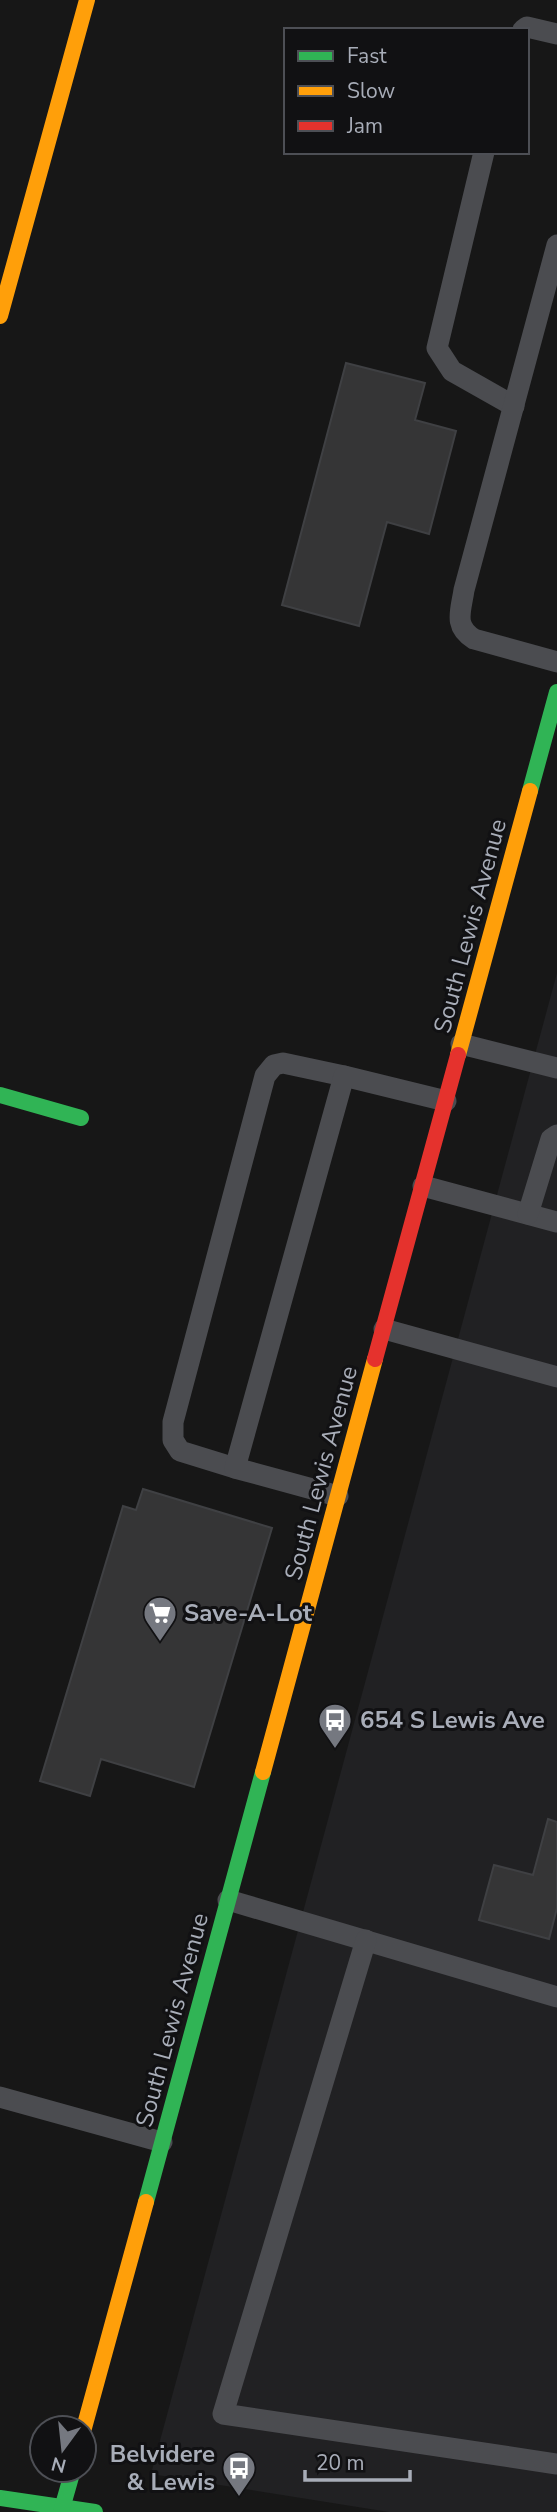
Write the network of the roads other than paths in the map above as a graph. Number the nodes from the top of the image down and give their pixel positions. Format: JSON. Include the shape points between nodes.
{"nodes":[{"id":1,"x":87,"y":0,"type":"edge"},
{"id":2,"x":526,"y":28,"type":"edge"},
{"id":3,"x":557,"y":34,"type":"edge"},
{"id":4,"x":484,"y":154,"type":"edge"},
{"id":5,"x":557,"y":245,"type":"edge"},
{"id":6,"x":0,"y":316,"type":"edge"},
{"id":7,"x":514,"y":406,"type":"junction"},
{"id":8,"x":557,"y":662,"type":"edge"},
{"id":9,"x":557,"y":692,"type":"edge"},
{"id":10,"x":461,"y":1044,"type":"junction"},
{"id":11,"x":557,"y":1068,"type":"edge"},
{"id":12,"x":344,"y":1076,"type":"junction"},
{"id":13,"x":0,"y":1096,"type":"edge"},
{"id":14,"x":446,"y":1101,"type":"junction"},
{"id":15,"x":81,"y":1118,"type":"dead end"},
{"id":16,"x":557,"y":1135,"type":"edge"},
{"id":17,"x":423,"y":1186,"type":"junction"},
{"id":18,"x":528,"y":1214,"type":"junction"},
{"id":19,"x":557,"y":1222,"type":"edge"},
{"id":20,"x":384,"y":1329,"type":"junction"},
{"id":21,"x":557,"y":1377,"type":"edge"},
{"id":22,"x":235,"y":1468,"type":"junction"},
{"id":23,"x":338,"y":1496,"type":"junction"},
{"id":24,"x":228,"y":1900,"type":"junction"},
{"id":25,"x":366,"y":1940,"type":"junction"},
{"id":26,"x":557,"y":1997,"type":"edge"},
{"id":27,"x":0,"y":2097,"type":"edge"},
{"id":28,"x":162,"y":2142,"type":"junction"},
{"id":29,"x":88,"y":2414,"type":"edge"},
{"id":30,"x":557,"y":2464,"type":"edge"},
{"id":31,"x":69,"y":2484,"type":"edge"},
{"id":32,"x":0,"y":2498,"type":"edge"},
{"id":33,"x":62,"y":2510,"type":"edge"},
{"id":34,"x":95,"y":2512,"type":"edge"}],
"edges":[{"from":1,"to":6,"type":"main road"},
{"from":2,"to":3,"type":"lane"},
{"from":4,"to":7,"type":"lane","via":[[437,348],[452,371]]},
{"from":5,"to":7,"type":"lane"},
{"from":7,"to":8,"type":"lane","via":[[464,590],[460,622],[464,633],[474,639]]},
{"from":9,"to":10,"type":"main road","name":"South Lewis Avenue"},
{"from":10,"to":11,"type":"lane"},
{"from":10,"to":14,"type":"main road","name":"South Lewis Avenue"},
{"from":12,"to":14,"type":"lane"},
{"from":12,"to":22,"type":"lane"},
{"from":12,"to":22,"type":"lane","via":[[283,1063],[274,1065],[265,1076],[173,1422],[173,1440],[180,1451]]},
{"from":13,"to":15,"type":"main road"},
{"from":14,"to":17,"type":"main road","name":"South Lewis Avenue"},
{"from":16,"to":18,"type":"lane","via":[[551,1139]]},
{"from":17,"to":18,"type":"lane"},
{"from":17,"to":20,"type":"main road","name":"South Lewis Avenue"},
{"from":18,"to":19,"type":"lane"},
{"from":20,"to":21,"type":"lane"},
{"from":20,"to":23,"type":"main road","name":"South Lewis Avenue"},
{"from":22,"to":23,"type":"lane"},
{"from":23,"to":24,"type":"main road","name":"South Lewis Avenue"},
{"from":24,"to":25,"type":"lane"},
{"from":24,"to":28,"type":"main road","name":"South Lewis Avenue"},
{"from":25,"to":26,"type":"lane"},
{"from":25,"to":30,"type":"lane","via":[[223,2414]]},
{"from":27,"to":28,"type":"lane"},
{"from":28,"to":29,"type":"main road","name":"South Lewis Avenue"},
{"from":31,"to":33,"type":"main road"},
{"from":32,"to":33,"type":"main road"},
{"from":33,"to":34,"type":"main road"}]}
